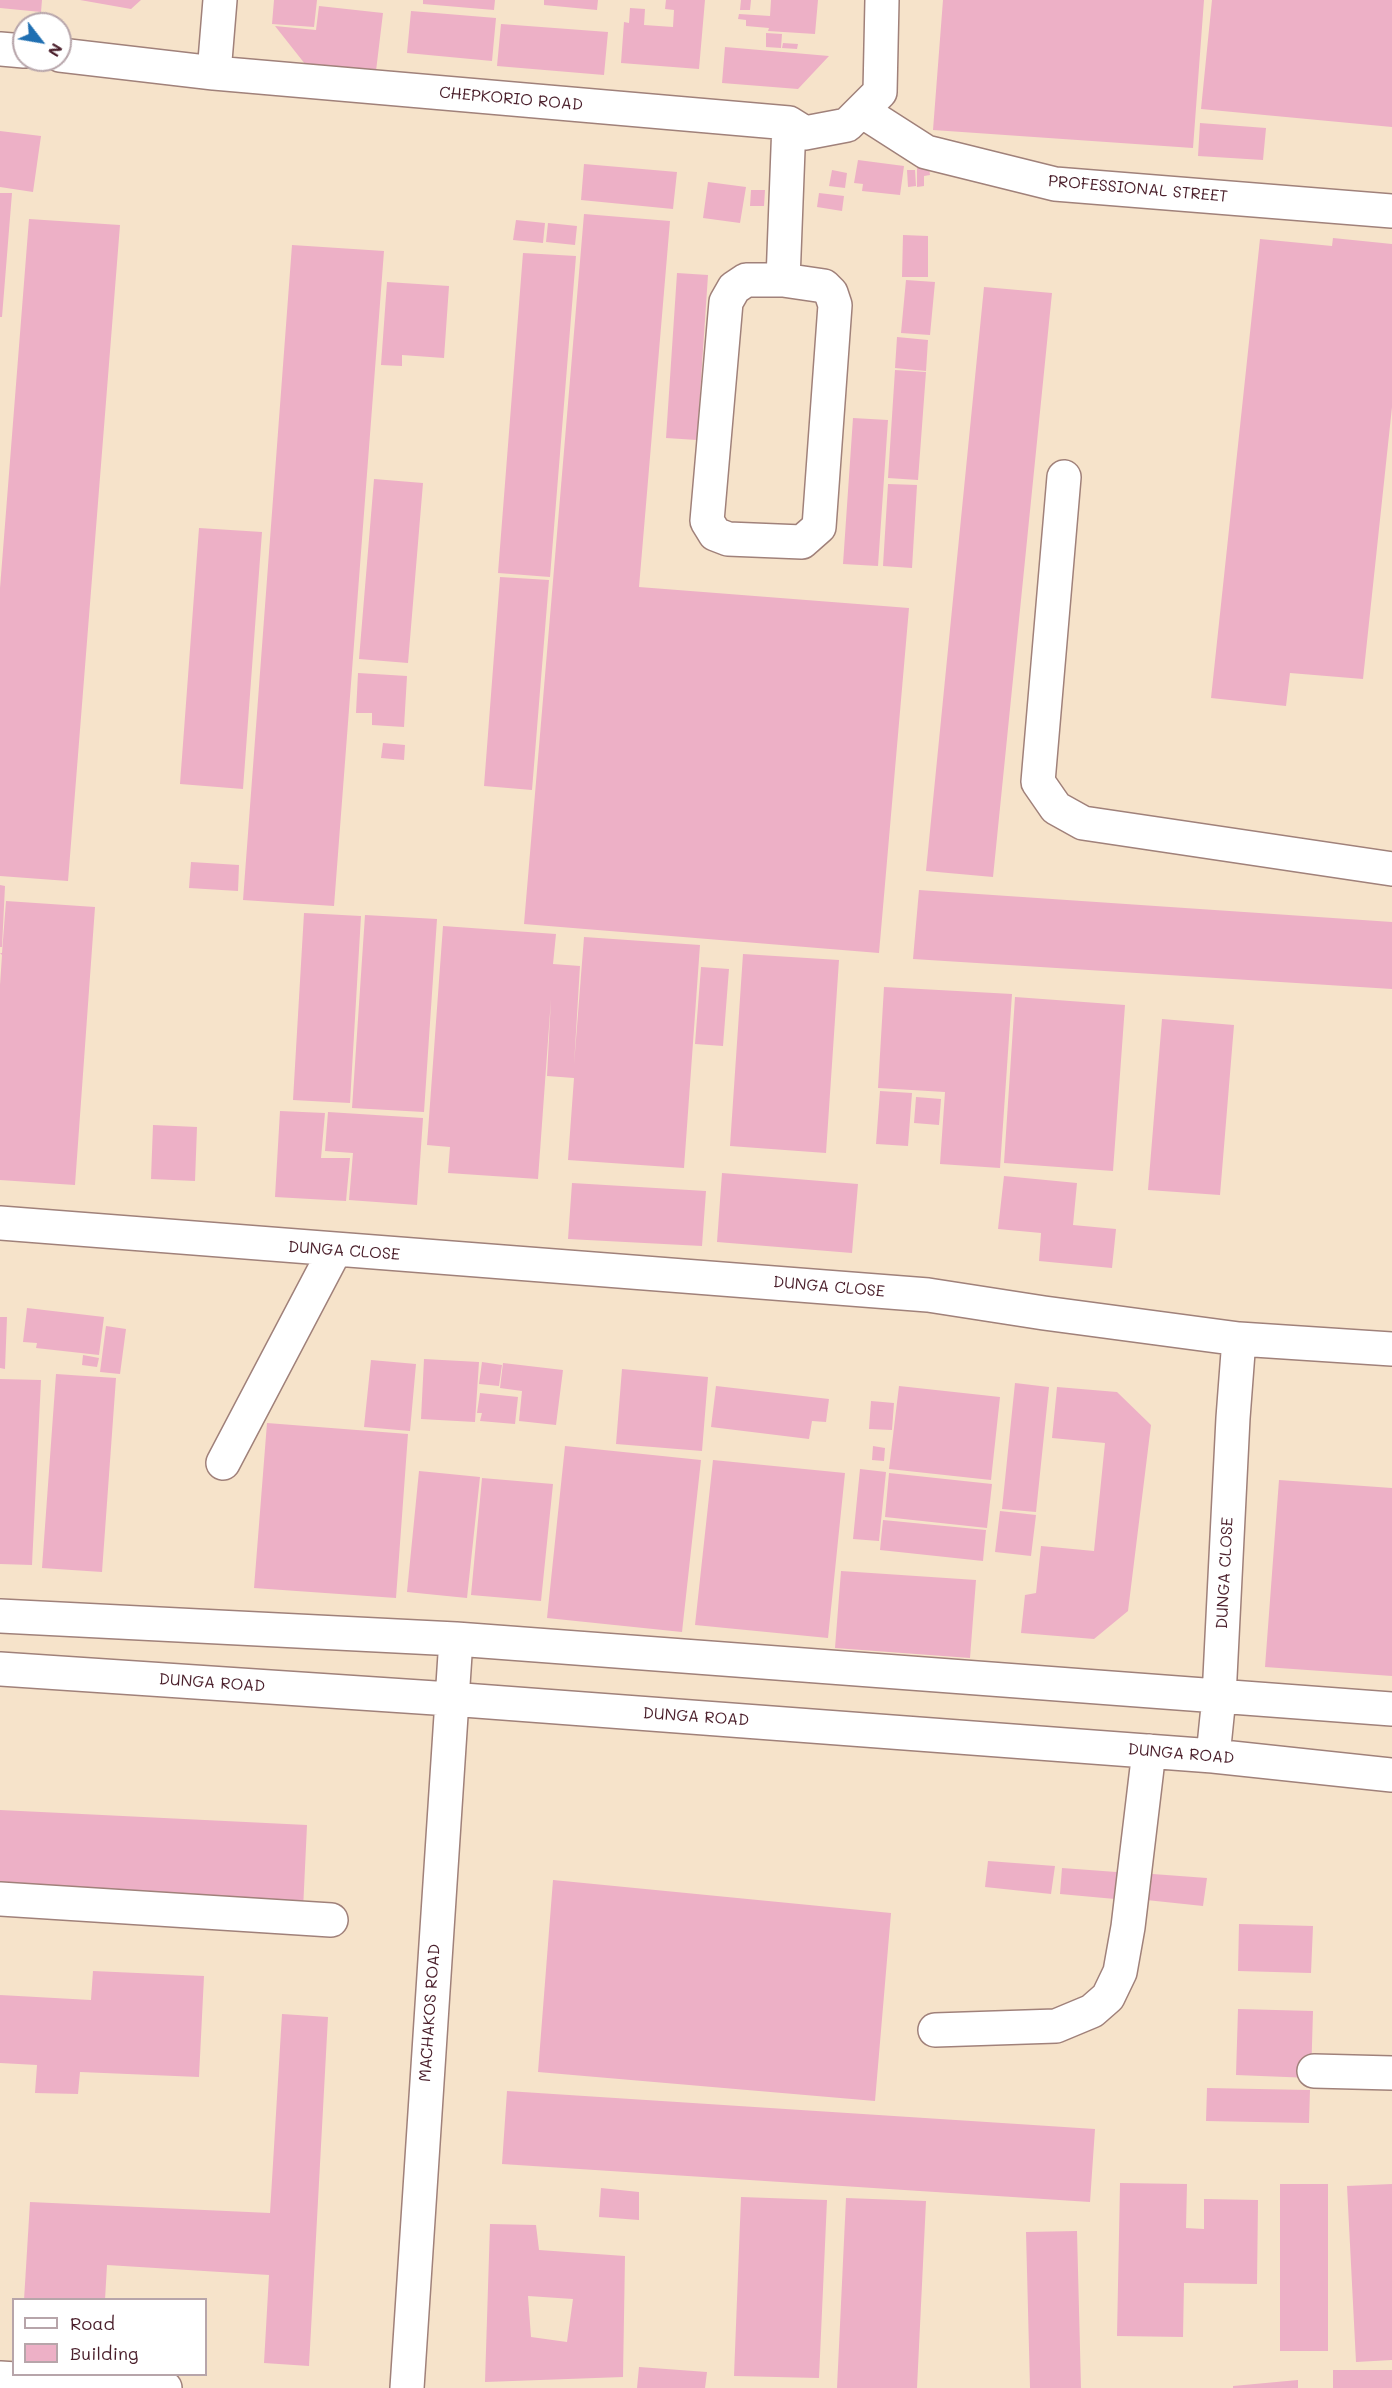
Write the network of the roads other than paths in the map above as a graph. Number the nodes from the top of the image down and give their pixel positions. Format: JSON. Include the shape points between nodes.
{"nodes":[{"id":1,"x":220,"y":0,"type":"edge"},
{"id":2,"x":882,"y":0,"type":"edge"},
{"id":3,"x":72,"y":56,"type":"edge"},
{"id":4,"x":214,"y":73,"type":"junction"},
{"id":5,"x":862,"y":111,"type":"junction"},
{"id":6,"x":797,"y":128,"type":"junction"},
{"id":7,"x":1392,"y":211,"type":"edge"},
{"id":8,"x":783,"y":280,"type":"junction"},
{"id":9,"x":1064,"y":477,"type":"dead end"},
{"id":10,"x":1392,"y":869,"type":"edge"},
{"id":11,"x":0,"y":1223,"type":"edge"},
{"id":12,"x":335,"y":1250,"type":"junction"},
{"id":13,"x":1239,"y":1339,"type":"junction"},
{"id":14,"x":1392,"y":1349,"type":"edge"},
{"id":15,"x":223,"y":1463,"type":"dead end"},
{"id":16,"x":0,"y":1616,"type":"edge"},
{"id":17,"x":456,"y":1639,"type":"junction"},
{"id":18,"x":0,"y":1669,"type":"edge"},
{"id":19,"x":1218,"y":1697,"type":"junction"},
{"id":20,"x":450,"y":1699,"type":"junction"},
{"id":21,"x":1392,"y":1710,"type":"edge"},
{"id":22,"x":1149,"y":1751,"type":"junction"},
{"id":23,"x":1213,"y":1756,"type":"junction"},
{"id":24,"x":1392,"y":1775,"type":"edge"},
{"id":25,"x":0,"y":1899,"type":"edge"},
{"id":26,"x":331,"y":1920,"type":"dead end"},
{"id":27,"x":935,"y":2030,"type":"dead end"},
{"id":28,"x":1314,"y":2071,"type":"dead end"},
{"id":29,"x":1392,"y":2073,"type":"edge"},
{"id":30,"x":0,"y":2378,"type":"edge"},
{"id":31,"x":165,"y":2388,"type":"edge"},
{"id":32,"x":406,"y":2388,"type":"edge"}],
"edges":[{"from":1,"to":4,"type":"street"},
{"from":2,"to":5,"type":"street","name":"CHEPKORIO ROAD","via":[[880,92]]},
{"from":3,"to":4,"type":"street","name":"CHEPKORIO ROAD"},
{"from":4,"to":6,"type":"street","name":"CHEPKORIO ROAD"},
{"from":5,"to":6,"type":"street","name":"CHEPKORIO ROAD","via":[[847,125]]},
{"from":5,"to":7,"type":"street","name":"PROFESSIONAL STREET","via":[[926,152],[1055,184]]},
{"from":6,"to":8,"type":"street"},
{"from":8,"to":8,"type":"street","via":[[746,280],[734,288],[726,302],[707,521],[715,534],[728,539],[802,542],[819,527],[835,305],[824,286]]},
{"from":9,"to":10,"type":"street","via":[[1038,782],[1056,808],[1083,823]]},
{"from":11,"to":12,"type":"street","name":"DUNGA CLOSE"},
{"from":12,"to":13,"type":"street","name":"DUNGA CLOSE","via":[[928,1295]]},
{"from":12,"to":15,"type":"street"},
{"from":13,"to":14,"type":"street"},
{"from":13,"to":19,"type":"street","name":"DUNGA CLOSE"},
{"from":16,"to":17,"type":"street"},
{"from":17,"to":19,"type":"street"},
{"from":17,"to":20,"type":"street","name":"MACHAKOS ROAD"},
{"from":18,"to":20,"type":"street","name":"DUNGA ROAD"},
{"from":19,"to":21,"type":"street"},
{"from":19,"to":23,"type":"street","name":"DUNGA CLOSE"},
{"from":20,"to":22,"type":"street","name":"DUNGA ROAD"},
{"from":20,"to":32,"type":"street","name":"MACHAKOS ROAD"},
{"from":22,"to":23,"type":"street","name":"DUNGA ROAD"},
{"from":22,"to":27,"type":"street","via":[[1128,1927],[1120,1972],[1108,1997],[1092,2011],[1056,2026]]},
{"from":23,"to":24,"type":"street","name":"DUNGA ROAD"},
{"from":25,"to":26,"type":"street"},
{"from":28,"to":29,"type":"street"},
{"from":30,"to":31,"type":"street"}]}
